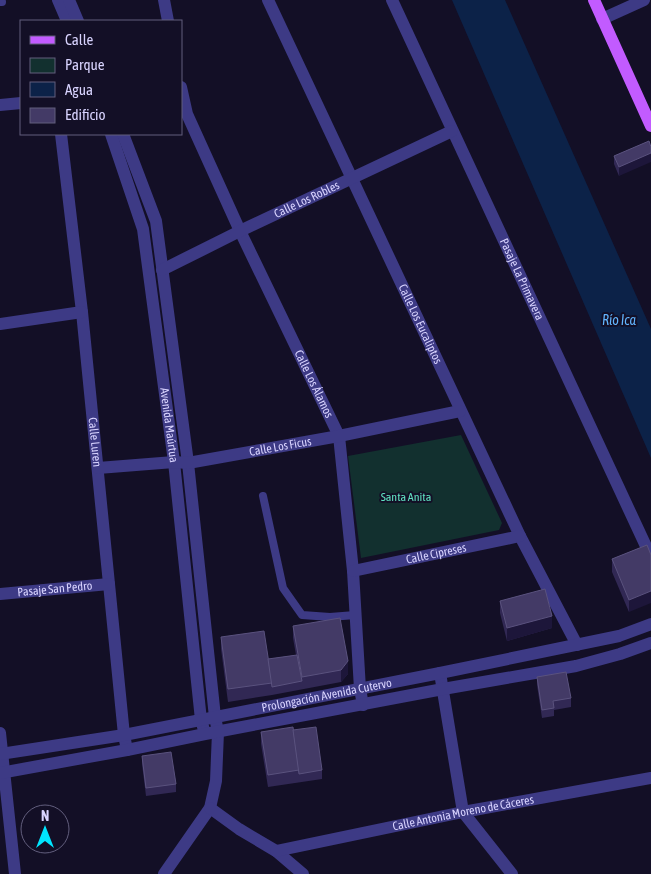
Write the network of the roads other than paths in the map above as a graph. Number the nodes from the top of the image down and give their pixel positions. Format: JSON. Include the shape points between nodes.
{"nodes":[{"id":1,"x":58,"y":0,"type":"edge"},
{"id":2,"x":69,"y":0,"type":"edge"},
{"id":3,"x":164,"y":0,"type":"edge"},
{"id":4,"x":268,"y":0,"type":"edge"},
{"id":5,"x":392,"y":0,"type":"edge"},
{"id":6,"x":594,"y":0,"type":"edge"},
{"id":7,"x":644,"y":0,"type":"edge"},
{"id":8,"x":602,"y":19,"type":"junction"},
{"id":9,"x":67,"y":20,"type":"edge"},
{"id":10,"x":78,"y":20,"type":"edge"},
{"id":11,"x":168,"y":20,"type":"edge"},
{"id":12,"x":182,"y":92,"type":"edge"},
{"id":13,"x":20,"y":103,"type":"edge"},
{"id":14,"x":0,"y":105,"type":"edge"},
{"id":15,"x":651,"y":125,"type":"edge"},
{"id":16,"x":452,"y":131,"type":"junction"},
{"id":17,"x":60,"y":135,"type":"edge"},
{"id":18,"x":111,"y":135,"type":"edge"},
{"id":19,"x":123,"y":135,"type":"edge"},
{"id":20,"x":351,"y":178,"type":"junction"},
{"id":21,"x":240,"y":231,"type":"junction"},
{"id":22,"x":162,"y":270,"type":"junction"},
{"id":23,"x":82,"y":312,"type":"junction"},
{"id":24,"x":0,"y":324,"type":"edge"},
{"id":25,"x":460,"y":411,"type":"junction"},
{"id":26,"x":339,"y":436,"type":"junction"},
{"id":27,"x":174,"y":462,"type":"junction"},
{"id":28,"x":188,"y":463,"type":"junction"},
{"id":29,"x":98,"y":468,"type":"junction"},
{"id":30,"x":263,"y":496,"type":"dead end"},
{"id":31,"x":520,"y":536,"type":"junction"},
{"id":32,"x":651,"y":557,"type":"edge"},
{"id":33,"x":353,"y":571,"type":"junction"},
{"id":34,"x":109,"y":584,"type":"junction"},
{"id":35,"x":0,"y":594,"type":"edge"},
{"id":36,"x":356,"y":615,"type":"junction"},
{"id":37,"x":651,"y":624,"type":"edge"},
{"id":38,"x":651,"y":643,"type":"edge"},
{"id":39,"x":577,"y":645,"type":"junction"},
{"id":40,"x":440,"y":673,"type":"junction"},
{"id":41,"x":360,"y":689,"type":"junction"},
{"id":42,"x":443,"y":689,"type":"junction"},
{"id":43,"x":363,"y":705,"type":"junction"},
{"id":44,"x":215,"y":717,"type":"junction"},
{"id":45,"x":201,"y":720,"type":"junction"},
{"id":46,"x":0,"y":733,"type":"edge"},
{"id":47,"x":211,"y":733,"type":"junction"},
{"id":48,"x":124,"y":734,"type":"junction"},
{"id":49,"x":127,"y":750,"type":"junction"},
{"id":50,"x":1,"y":754,"type":"edge"},
{"id":51,"x":2,"y":773,"type":"edge"},
{"id":52,"x":651,"y":778,"type":"edge"},
{"id":53,"x":210,"y":808,"type":"junction"},
{"id":54,"x":463,"y":812,"type":"junction"},
{"id":55,"x":276,"y":851,"type":"junction"},
{"id":56,"x":15,"y":874,"type":"edge"},
{"id":57,"x":164,"y":874,"type":"edge"},
{"id":58,"x":303,"y":874,"type":"edge"},
{"id":59,"x":512,"y":874,"type":"edge"}],
"edges":[{"from":1,"to":9,"type":"street"},
{"from":2,"to":10,"type":"street"},
{"from":3,"to":11,"type":"street"},
{"from":4,"to":20,"type":"street","name":"Calle Los Eucaliptos"},
{"from":5,"to":16,"type":"street","name":"Pasaje La Primavera"},
{"from":6,"to":8,"type":"main road"},
{"from":7,"to":8,"type":"street"},
{"from":8,"to":15,"type":"main road"},
{"from":12,"to":21,"type":"street","name":"Calle Los Álamos","via":[[187,114]]},
{"from":13,"to":14,"type":"street"},
{"from":16,"to":20,"type":"street","name":"Calle Los Robles"},
{"from":16,"to":32,"type":"street","name":"Pasaje La Primavera"},
{"from":17,"to":23,"type":"street","name":"Calle Luren"},
{"from":18,"to":27,"type":"street","name":"Avenida Maúrtua","via":[[143,229]]},
{"from":19,"to":22,"type":"street","name":"Avenida Maúrtua","via":[[156,221]]},
{"from":20,"to":21,"type":"street","name":"Calle Los Robles"},
{"from":20,"to":25,"type":"street","name":"Calle Los Eucaliptos"},
{"from":21,"to":22,"type":"street","name":"Calle Los Robles"},
{"from":21,"to":26,"type":"street","name":"Calle Los Álamos"},
{"from":22,"to":28,"type":"street","name":"Avenida Maúrtua"},
{"from":23,"to":24,"type":"street"},
{"from":23,"to":29,"type":"street","name":"Calle Luren"},
{"from":25,"to":26,"type":"street","name":"Calle Los Ficus"},
{"from":25,"to":31,"type":"street","name":"Calle Los Eucaliptos"},
{"from":26,"to":28,"type":"street","name":"Calle Los Ficus"},
{"from":26,"to":33,"type":"street","name":"Calle Los Álamos"},
{"from":27,"to":28,"type":"street","name":"Calle Los Ficus"},
{"from":27,"to":29,"type":"street","name":"Calle Los Ficus"},
{"from":27,"to":45,"type":"street","name":"Avenida Maúrtua"},
{"from":28,"to":44,"type":"street","name":"Avenida Maúrtua"},
{"from":29,"to":34,"type":"street","name":"Calle Luren"},
{"from":30,"to":36,"type":"lane","via":[[283,588],[302,614]]},
{"from":31,"to":33,"type":"street","name":"Calle Cipreses"},
{"from":31,"to":39,"type":"street","name":"Calle Los Eucaliptos"},
{"from":33,"to":36,"type":"street","name":"Calle Los Álamos"},
{"from":34,"to":35,"type":"street","name":"Pasaje San Pedro"},
{"from":34,"to":48,"type":"street","name":"Calle Luren"},
{"from":36,"to":41,"type":"street","name":"Calle Los Álamos"},
{"from":37,"to":39,"type":"street","name":"Prolongación Avenida Cutervo","via":[[619,636]]},
{"from":38,"to":42,"type":"street","name":"Prolongación Avenida Cutervo","via":[[576,666]]},
{"from":39,"to":40,"type":"street","name":"Prolongación Avenida Cutervo"},
{"from":40,"to":41,"type":"street","name":"Prolongación Avenida Cutervo"},
{"from":40,"to":42,"type":"street"},
{"from":41,"to":43,"type":"street","name":"Calle Los Álamos"},
{"from":41,"to":44,"type":"street","name":"Prolongación Avenida Cutervo"},
{"from":42,"to":43,"type":"street","name":"Prolongación Avenida Cutervo"},
{"from":42,"to":54,"type":"street"},
{"from":43,"to":47,"type":"street","name":"Prolongación Avenida Cutervo"},
{"from":44,"to":45,"type":"street","name":"Prolongación Avenida Cutervo"},
{"from":44,"to":47,"type":"street","name":"Avenida Maúrtua"},
{"from":45,"to":47,"type":"street","name":"Avenida Maúrtua"},
{"from":45,"to":48,"type":"street","name":"Prolongación Avenida Cutervo"},
{"from":46,"to":50,"type":"street"},
{"from":47,"to":49,"type":"street","name":"Prolongación Avenida Cutervo"},
{"from":47,"to":53,"type":"street","via":[[216,752],[216,781]]},
{"from":48,"to":49,"type":"street","name":"Calle Luren"},
{"from":48,"to":50,"type":"street","name":"Prolongación Avenida Cutervo"},
{"from":49,"to":51,"type":"street","name":"Prolongación Avenida Cutervo"},
{"from":50,"to":51,"type":"street"},
{"from":51,"to":56,"type":"street"},
{"from":52,"to":54,"type":"street","name":"Calle Antonia Moreno de Cáceres"},
{"from":53,"to":55,"type":"street"},
{"from":53,"to":57,"type":"street"},
{"from":54,"to":55,"type":"street","name":"Calle Antonia Moreno de Cáceres"},
{"from":54,"to":59,"type":"street"},
{"from":55,"to":58,"type":"street"}]}
